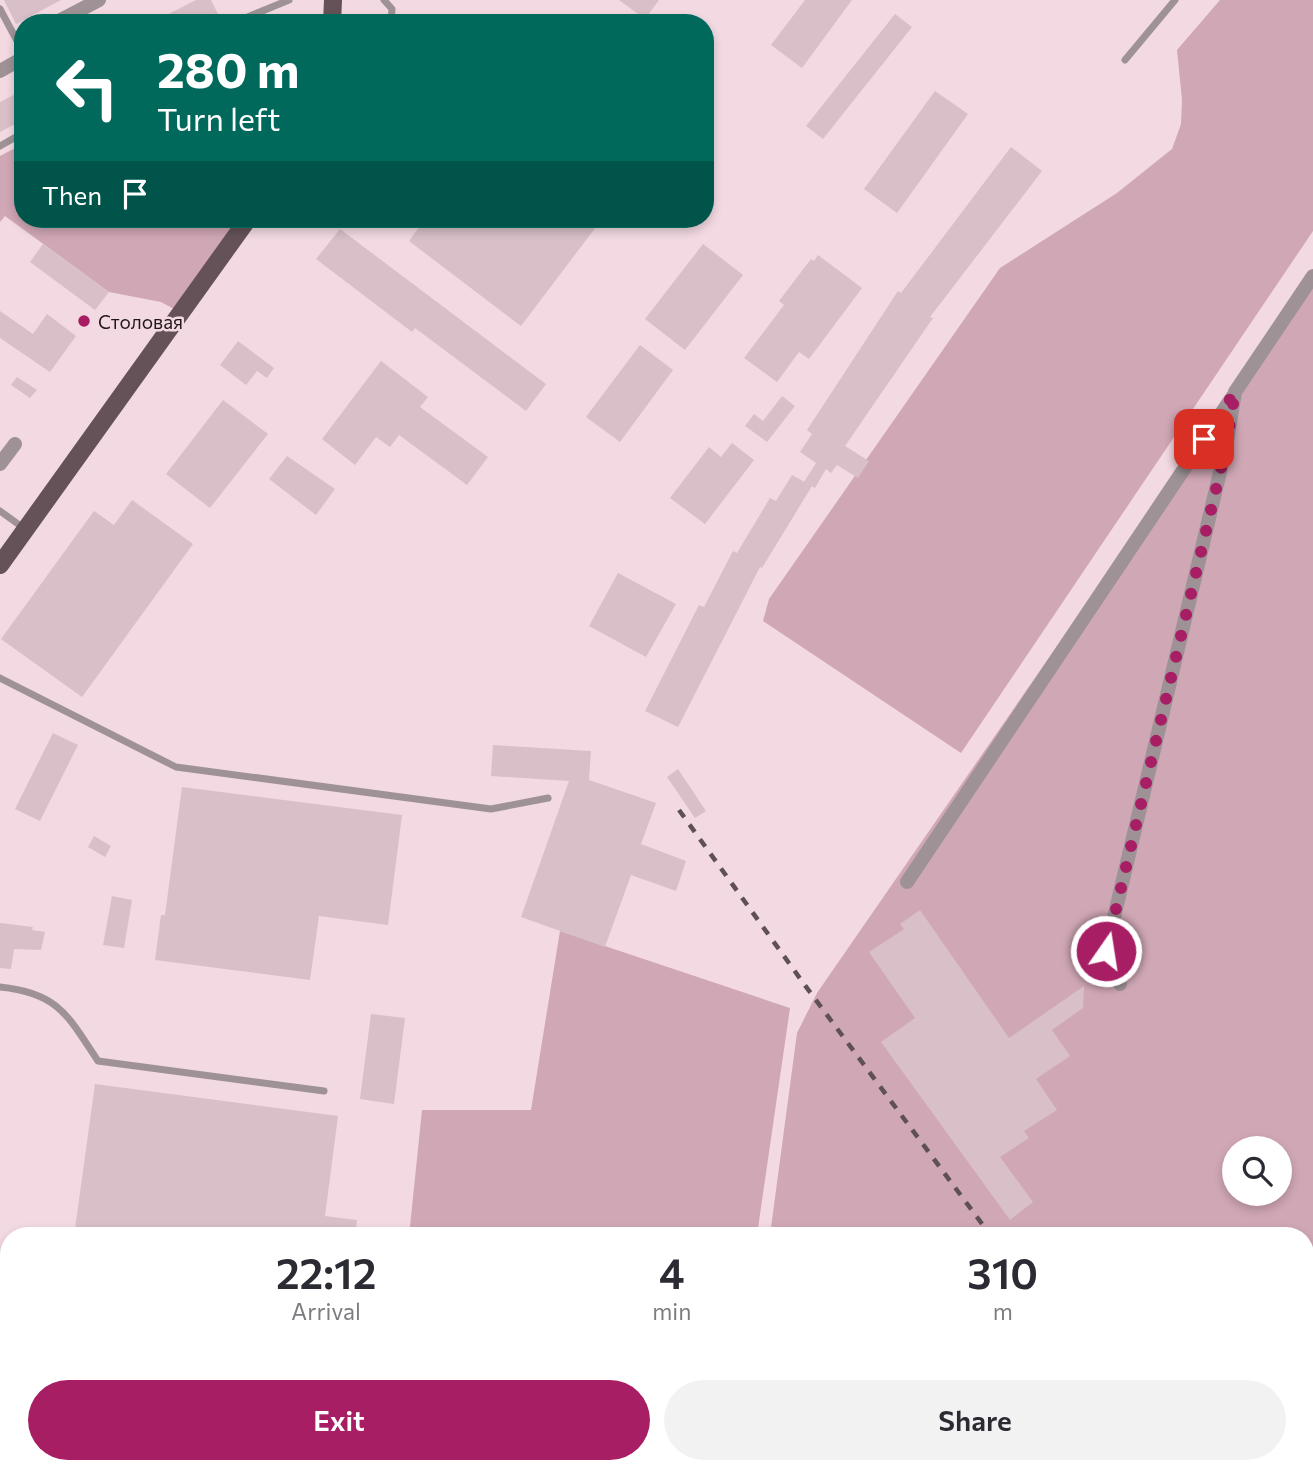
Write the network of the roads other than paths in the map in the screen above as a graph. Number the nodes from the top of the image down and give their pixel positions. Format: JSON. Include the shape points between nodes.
{"nodes":[{"id":1,"x":99,"y":0,"type":"edge"},
{"id":2,"x":289,"y":0,"type":"edge"},
{"id":3,"x":1175,"y":0,"type":"edge"},
{"id":4,"x":0,"y":9,"type":"edge"},
{"id":5,"x":72,"y":14,"type":"edge"},
{"id":6,"x":255,"y":14,"type":"edge"},
{"id":7,"x":14,"y":35,"type":"edge"},
{"id":8,"x":1125,"y":60,"type":"dead end"},
{"id":9,"x":242,"y":228,"type":"edge"},
{"id":10,"x":1313,"y":276,"type":"edge"},
{"id":11,"x":1235,"y":392,"type":"junction"},
{"id":12,"x":15,"y":444,"type":"dead end"},
{"id":13,"x":0,"y":464,"type":"edge"},
{"id":14,"x":0,"y":511,"type":"edge"},
{"id":15,"x":25,"y":530,"type":"junction"},
{"id":16,"x":0,"y":565,"type":"edge"},
{"id":17,"x":0,"y":678,"type":"edge"},
{"id":18,"x":548,"y":798,"type":"dead end"},
{"id":19,"x":907,"y":882,"type":"dead end"},
{"id":20,"x":1121,"y":985,"type":"dead end"},
{"id":21,"x":0,"y":987,"type":"edge"},
{"id":22,"x":324,"y":1091,"type":"dead end"}],
"edges":[{"from":1,"to":5,"type":"street"},
{"from":2,"to":6,"type":"lane"},
{"from":3,"to":8,"type":"lane"},
{"from":4,"to":7,"type":"lane"},
{"from":9,"to":15,"type":"main road"},
{"from":10,"to":11,"type":"street"},
{"from":11,"to":19,"type":"street"},
{"from":11,"to":20,"type":"street","via":[[1226,447],[1106,951]]},
{"from":12,"to":13,"type":"street"},
{"from":14,"to":15,"type":"lane"},
{"from":15,"to":16,"type":"main road"},
{"from":17,"to":18,"type":"lane","via":[[176,767],[491,808]]},
{"from":21,"to":22,"type":"lane","via":[[24,989],[62,1008],[98,1062]]}]}
